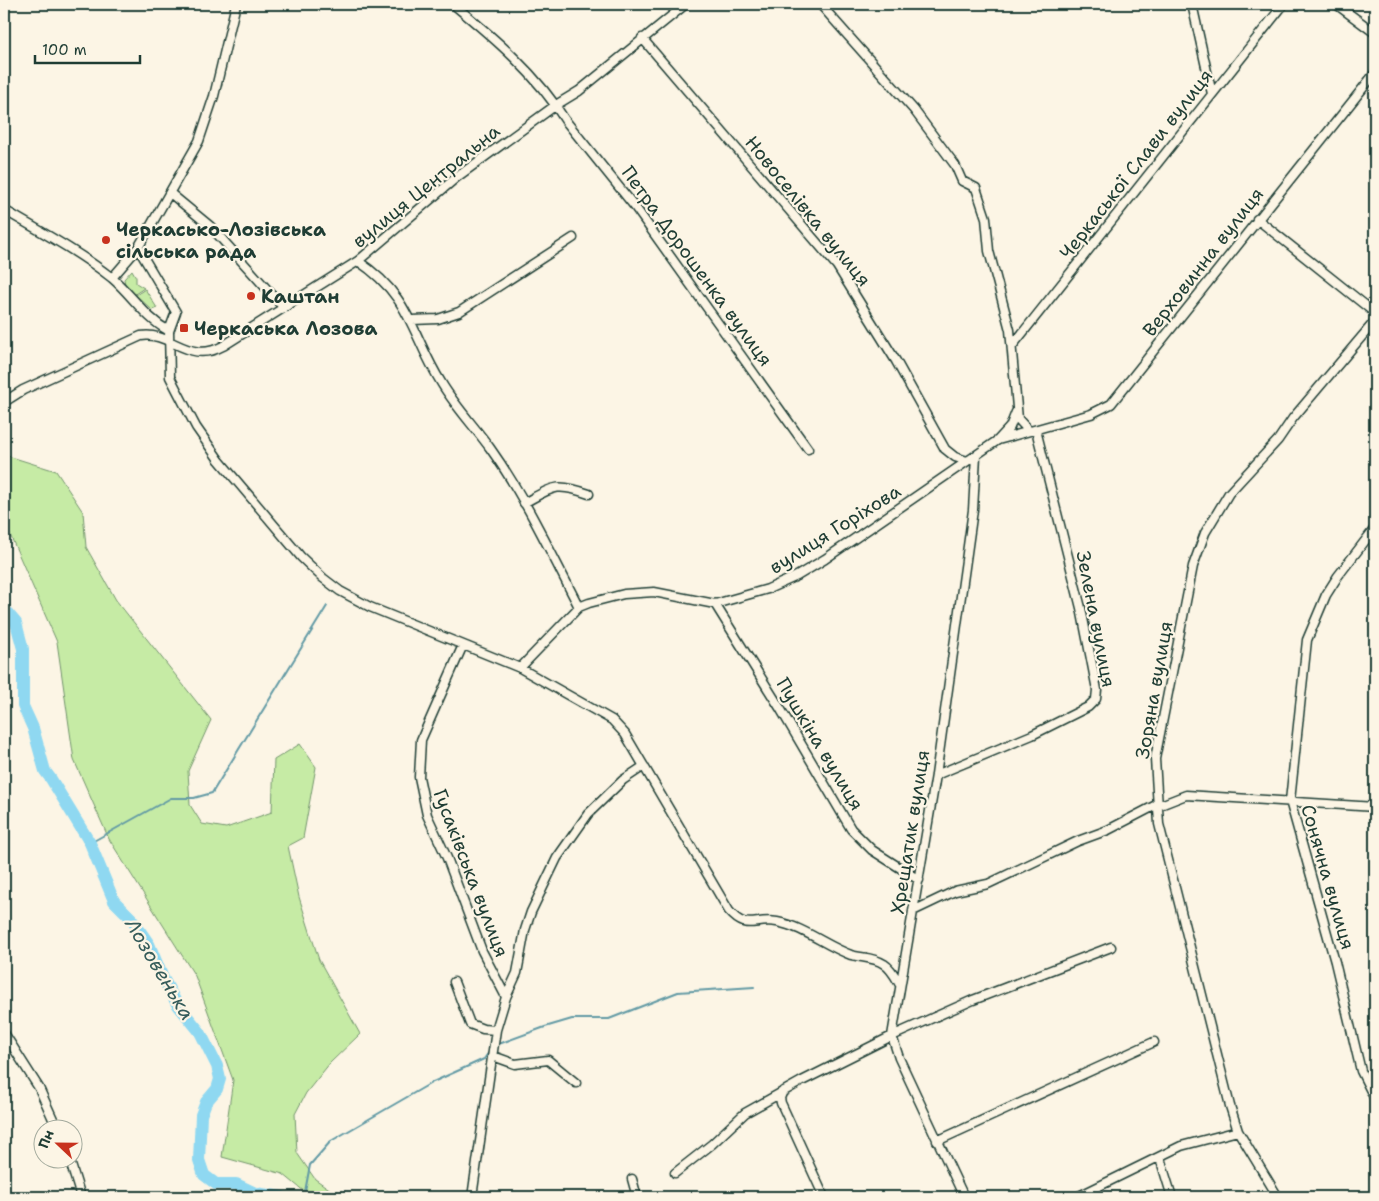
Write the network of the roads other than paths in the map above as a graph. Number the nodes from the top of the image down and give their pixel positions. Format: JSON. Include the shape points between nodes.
{"nodes":[{"id":1,"x":236,"y":4,"type":"edge"},
{"id":2,"x":453,"y":4,"type":"edge"},
{"id":3,"x":686,"y":4,"type":"edge"},
{"id":4,"x":820,"y":4,"type":"edge"},
{"id":5,"x":1192,"y":4,"type":"edge"},
{"id":6,"x":1284,"y":4,"type":"edge"},
{"id":7,"x":1336,"y":4,"type":"edge"},
{"id":8,"x":1375,"y":33,"type":"edge"},
{"id":9,"x":642,"y":38,"type":"junction"},
{"id":10,"x":1375,"y":73,"type":"edge"},
{"id":11,"x":1212,"y":94,"type":"junction"},
{"id":12,"x":556,"y":105,"type":"junction"},
{"id":13,"x":170,"y":194,"type":"junction"},
{"id":14,"x":4,"y":210,"type":"edge"},
{"id":15,"x":1257,"y":219,"type":"junction"},
{"id":16,"x":573,"y":238,"type":"dead end"},
{"id":17,"x":138,"y":248,"type":"junction"},
{"id":18,"x":358,"y":261,"type":"junction"},
{"id":19,"x":112,"y":278,"type":"junction"},
{"id":20,"x":284,"y":308,"type":"junction"},
{"id":21,"x":1375,"y":313,"type":"edge"},
{"id":22,"x":412,"y":320,"type":"junction"},
{"id":23,"x":1375,"y":321,"type":"edge"},
{"id":24,"x":169,"y":331,"type":"junction"},
{"id":25,"x":168,"y":342,"type":"junction"},
{"id":26,"x":1013,"y":345,"type":"junction"},
{"id":27,"x":4,"y":402,"type":"edge"},
{"id":28,"x":1016,"y":410,"type":"junction"},
{"id":29,"x":1032,"y":431,"type":"junction"},
{"id":30,"x":998,"y":440,"type":"junction"},
{"id":31,"x":808,"y":449,"type":"dead end"},
{"id":32,"x":976,"y":456,"type":"junction"},
{"id":33,"x":967,"y":461,"type":"junction"},
{"id":34,"x":589,"y":494,"type":"dead end"},
{"id":35,"x":524,"y":504,"type":"junction"},
{"id":36,"x":1375,"y":528,"type":"edge"},
{"id":37,"x":715,"y":604,"type":"junction"},
{"id":38,"x":579,"y":607,"type":"junction"},
{"id":39,"x":463,"y":645,"type":"junction"},
{"id":40,"x":520,"y":668,"type":"junction"},
{"id":41,"x":644,"y":766,"type":"junction"},
{"id":42,"x":936,"y":775,"type":"junction"},
{"id":43,"x":1290,"y":801,"type":"junction"},
{"id":44,"x":1158,"y":805,"type":"junction"},
{"id":45,"x":1375,"y":807,"type":"edge"},
{"id":46,"x":919,"y":880,"type":"junction"},
{"id":47,"x":913,"y":910,"type":"junction"},
{"id":48,"x":1111,"y":947,"type":"dead end"},
{"id":49,"x":454,"y":982,"type":"dead end"},
{"id":50,"x":900,"y":985,"type":"junction"},
{"id":51,"x":506,"y":997,"type":"junction"},
{"id":52,"x":496,"y":1030,"type":"junction"},
{"id":53,"x":4,"y":1033,"type":"edge"},
{"id":54,"x":892,"y":1036,"type":"junction"},
{"id":55,"x":1154,"y":1042,"type":"dead end"},
{"id":56,"x":493,"y":1056,"type":"junction"},
{"id":57,"x":576,"y":1083,"type":"dead end"},
{"id":58,"x":783,"y":1091,"type":"junction"},
{"id":59,"x":1375,"y":1099,"type":"edge"},
{"id":60,"x":52,"y":1118,"type":"edge"},
{"id":61,"x":1238,"y":1131,"type":"junction"},
{"id":62,"x":937,"y":1141,"type":"junction"},
{"id":63,"x":1160,"y":1158,"type":"junction"},
{"id":64,"x":72,"y":1168,"type":"edge"},
{"id":65,"x":675,"y":1173,"type":"dead end"},
{"id":66,"x":632,"y":1179,"type":"dead end"},
{"id":67,"x":81,"y":1197,"type":"edge"},
{"id":68,"x":472,"y":1197,"type":"edge"},
{"id":69,"x":637,"y":1197,"type":"edge"},
{"id":70,"x":824,"y":1197,"type":"edge"},
{"id":71,"x":964,"y":1197,"type":"edge"},
{"id":72,"x":1077,"y":1197,"type":"edge"},
{"id":73,"x":1172,"y":1197,"type":"edge"},
{"id":74,"x":1278,"y":1197,"type":"edge"}],
"edges":[{"from":1,"to":13,"type":"street","via":[[214,96],[199,141]]},
{"from":2,"to":12,"type":"street","name":"Петра Дорошенка вулиця","via":[[517,60]]},
{"from":3,"to":9,"type":"street","name":"вулиця Центральна"},
{"from":4,"to":26,"type":"street","via":[[914,110],[952,160],[962,181],[976,188],[986,218],[989,251]]},
{"from":5,"to":11,"type":"street"},
{"from":6,"to":11,"type":"street","name":"Черкаської Слави вулиця"},
{"from":7,"to":8,"type":"street"},
{"from":9,"to":12,"type":"street","name":"вулиця Центральна","via":[[580,91]]},
{"from":9,"to":33,"type":"street","name":"Новоселівка вулиця","via":[[837,266],[896,361],[945,449]]},
{"from":10,"to":15,"type":"street","name":"Верховинна вулиця"},
{"from":11,"to":26,"type":"street","name":"Черкаської Слави вулиця"},
{"from":12,"to":18,"type":"street","name":"вулиця Центральна","via":[[457,177]]},
{"from":12,"to":31,"type":"street","name":"Петра Дорошенка вулиця","via":[[635,207]]},
{"from":13,"to":17,"type":"street"},
{"from":13,"to":20,"type":"street","via":[[210,226]]},
{"from":14,"to":19,"type":"street"},
{"from":15,"to":21,"type":"street"},
{"from":15,"to":29,"type":"street","name":"Верховинна вулиця","via":[[1111,404],[1091,414]]},
{"from":16,"to":22,"type":"street","via":[[459,312],[438,320]]},
{"from":17,"to":19,"type":"street"},
{"from":17,"to":24,"type":"street","via":[[176,312]]},
{"from":18,"to":20,"type":"street","name":"вулиця Центральна"},
{"from":18,"to":22,"type":"street","via":[[376,273],[394,292]]},
{"from":19,"to":24,"type":"street","via":[[156,324]]},
{"from":20,"to":25,"type":"street","name":"вулиця Центральна","via":[[213,351],[192,351]]},
{"from":22,"to":35,"type":"street","via":[[440,382],[455,406],[490,448]]},
{"from":23,"to":44,"type":"street","name":"Зоряна вулиця","via":[[1265,455],[1229,493],[1205,533],[1193,566],[1155,759]]},
{"from":24,"to":25,"type":"street"},
{"from":25,"to":27,"type":"street","name":"вулиця Центральна","via":[[147,335],[132,339]]},
{"from":25,"to":39,"type":"street","via":[[170,377],[196,427],[219,460],[300,557],[340,591],[370,607]]},
{"from":26,"to":28,"type":"street","via":[[1011,356]]},
{"from":28,"to":29,"type":"street","name":"Зелена вулиця","via":[[1020,423]]},
{"from":28,"to":30,"type":"street","via":[[1010,426]]},
{"from":29,"to":30,"type":"street","name":"вулиця Горіхова"},
{"from":29,"to":42,"type":"street","name":"Зелена вулиця","via":[[1081,608],[1097,696],[1091,706],[1032,736]]},
{"from":30,"to":32,"type":"street","name":"вулиця Горіхова"},
{"from":32,"to":33,"type":"street","name":"вулиця Горіхова"},
{"from":32,"to":42,"type":"street","name":"Хрещатик вулиця","via":[[973,510]]},
{"from":33,"to":37,"type":"street","name":"вулиця Горіхова","via":[[796,576],[768,589]]},
{"from":34,"to":35,"type":"street","via":[[562,486]]},
{"from":35,"to":38,"type":"street"},
{"from":36,"to":43,"type":"street","name":"Сонячна вулиця","via":[[1326,595],[1306,640]]},
{"from":37,"to":38,"type":"street","name":"вулиця Горіхова","via":[[654,592],[624,594]]},
{"from":37,"to":46,"type":"street","name":"Пушкіна вулиця","via":[[851,829],[872,850]]},
{"from":38,"to":40,"type":"street","name":"вулиця Горіхова"},
{"from":39,"to":40,"type":"street"},
{"from":39,"to":51,"type":"street","name":"Гусаківська вулиця","via":[[421,740],[419,777],[427,815],[482,951]]},
{"from":40,"to":41,"type":"street","via":[[612,720],[626,734]]},
{"from":41,"to":50,"type":"street","via":[[737,920],[743,923],[778,922],[852,955],[876,960],[890,969]]},
{"from":41,"to":51,"type":"street","via":[[604,796],[557,858],[531,912],[517,973]]},
{"from":42,"to":46,"type":"street","name":"Хрещатик вулиця"},
{"from":43,"to":44,"type":"street","via":[[1186,795]]},
{"from":43,"to":45,"type":"street"},
{"from":43,"to":59,"type":"street","name":"Сонячна вулиця","via":[[1335,962],[1361,1071]]},
{"from":44,"to":47,"type":"street","via":[[988,884],[955,891]]},
{"from":44,"to":61,"type":"street","name":"Зоряна вулиця","via":[[1159,824],[1182,921]]},
{"from":46,"to":47,"type":"street","name":"Хрещатик вулиця"},
{"from":47,"to":50,"type":"street","name":"Хрещатик вулиця"},
{"from":48,"to":54,"type":"street","via":[[973,1000]]},
{"from":49,"to":52,"type":"street","via":[[470,1024]]},
{"from":50,"to":54,"type":"street","name":"Хрещатик вулиця"},
{"from":51,"to":52,"type":"street"},
{"from":52,"to":56,"type":"street"},
{"from":53,"to":60,"type":"street","via":[[39,1088]]},
{"from":54,"to":58,"type":"street"},
{"from":54,"to":62,"type":"street","name":"Хрещатик вулиця"},
{"from":55,"to":62,"type":"street"},
{"from":56,"to":57,"type":"street","via":[[515,1064],[548,1060]]},
{"from":56,"to":68,"type":"street"},
{"from":58,"to":65,"type":"street","via":[[745,1113]]},
{"from":58,"to":70,"type":"street","via":[[781,1103]]},
{"from":61,"to":63,"type":"street","via":[[1181,1146]]},
{"from":61,"to":74,"type":"street","name":"Зоряна вулиця"},
{"from":62,"to":71,"type":"street","name":"Хрещатик вулиця"},
{"from":63,"to":72,"type":"street"},
{"from":63,"to":73,"type":"street"},
{"from":64,"to":67,"type":"street"},
{"from":66,"to":69,"type":"street"}]}
